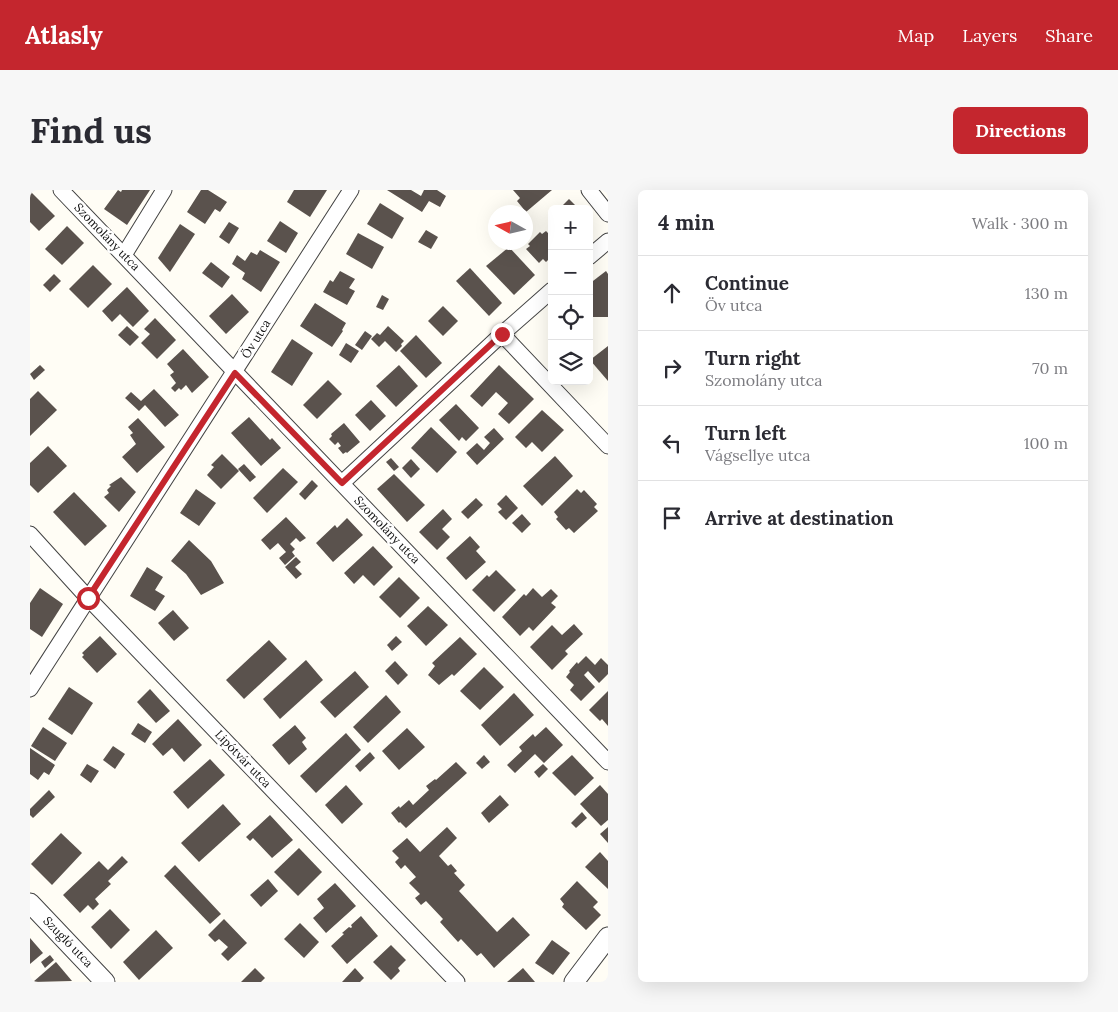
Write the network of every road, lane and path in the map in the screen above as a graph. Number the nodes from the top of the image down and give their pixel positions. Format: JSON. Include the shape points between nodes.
{"nodes":[{"id":1,"x":61,"y":190,"type":"edge"},
{"id":2,"x":164,"y":190,"type":"edge"},
{"id":3,"x":351,"y":190,"type":"edge"},
{"id":4,"x":589,"y":190,"type":"edge"},
{"id":5,"x":608,"y":214,"type":"edge"},
{"id":6,"x":608,"y":241,"type":"edge"},
{"id":7,"x":593,"y":254,"type":"edge"},
{"id":8,"x":124,"y":255,"type":"junction"},
{"id":9,"x":548,"y":294,"type":"edge"},
{"id":10,"x":502,"y":334,"type":"junction"},
{"id":11,"x":235,"y":373,"type":"junction"},
{"id":12,"x":608,"y":446,"type":"edge"},
{"id":13,"x":342,"y":483,"type":"junction"},
{"id":14,"x":30,"y":534,"type":"edge"},
{"id":15,"x":88,"y":598,"type":"junction"},
{"id":16,"x":30,"y":689,"type":"edge"},
{"id":17,"x":608,"y":762,"type":"edge"},
{"id":18,"x":30,"y":903,"type":"edge"},
{"id":19,"x":608,"y":937,"type":"edge"},
{"id":20,"x":106,"y":982,"type":"edge"},
{"id":21,"x":457,"y":982,"type":"edge"},
{"id":22,"x":574,"y":982,"type":"edge"}],
"edges":[{"from":1,"to":8,"type":"street","name":"Szomolány utca"},
{"from":2,"to":8,"type":"street"},
{"from":3,"to":11,"type":"street","name":"Öv utca"},
{"from":4,"to":5,"type":"street"},
{"from":6,"to":7,"type":"street"},
{"from":8,"to":11,"type":"street","name":"Szomolány utca"},
{"from":9,"to":10,"type":"street"},
{"from":10,"to":12,"type":"street"},
{"from":10,"to":13,"type":"street"},
{"from":11,"to":13,"type":"street","name":"Szomolány utca"},
{"from":11,"to":15,"type":"street","name":"Öv utca"},
{"from":13,"to":17,"type":"street","name":"Szomolány utca"},
{"from":14,"to":15,"type":"street","name":"Lipótvár utca"},
{"from":15,"to":16,"type":"street","name":"Öv utca"},
{"from":15,"to":21,"type":"street","name":"Lipótvár utca"},
{"from":18,"to":20,"type":"street","name":"Szugló utca"},
{"from":19,"to":22,"type":"street"}]}
